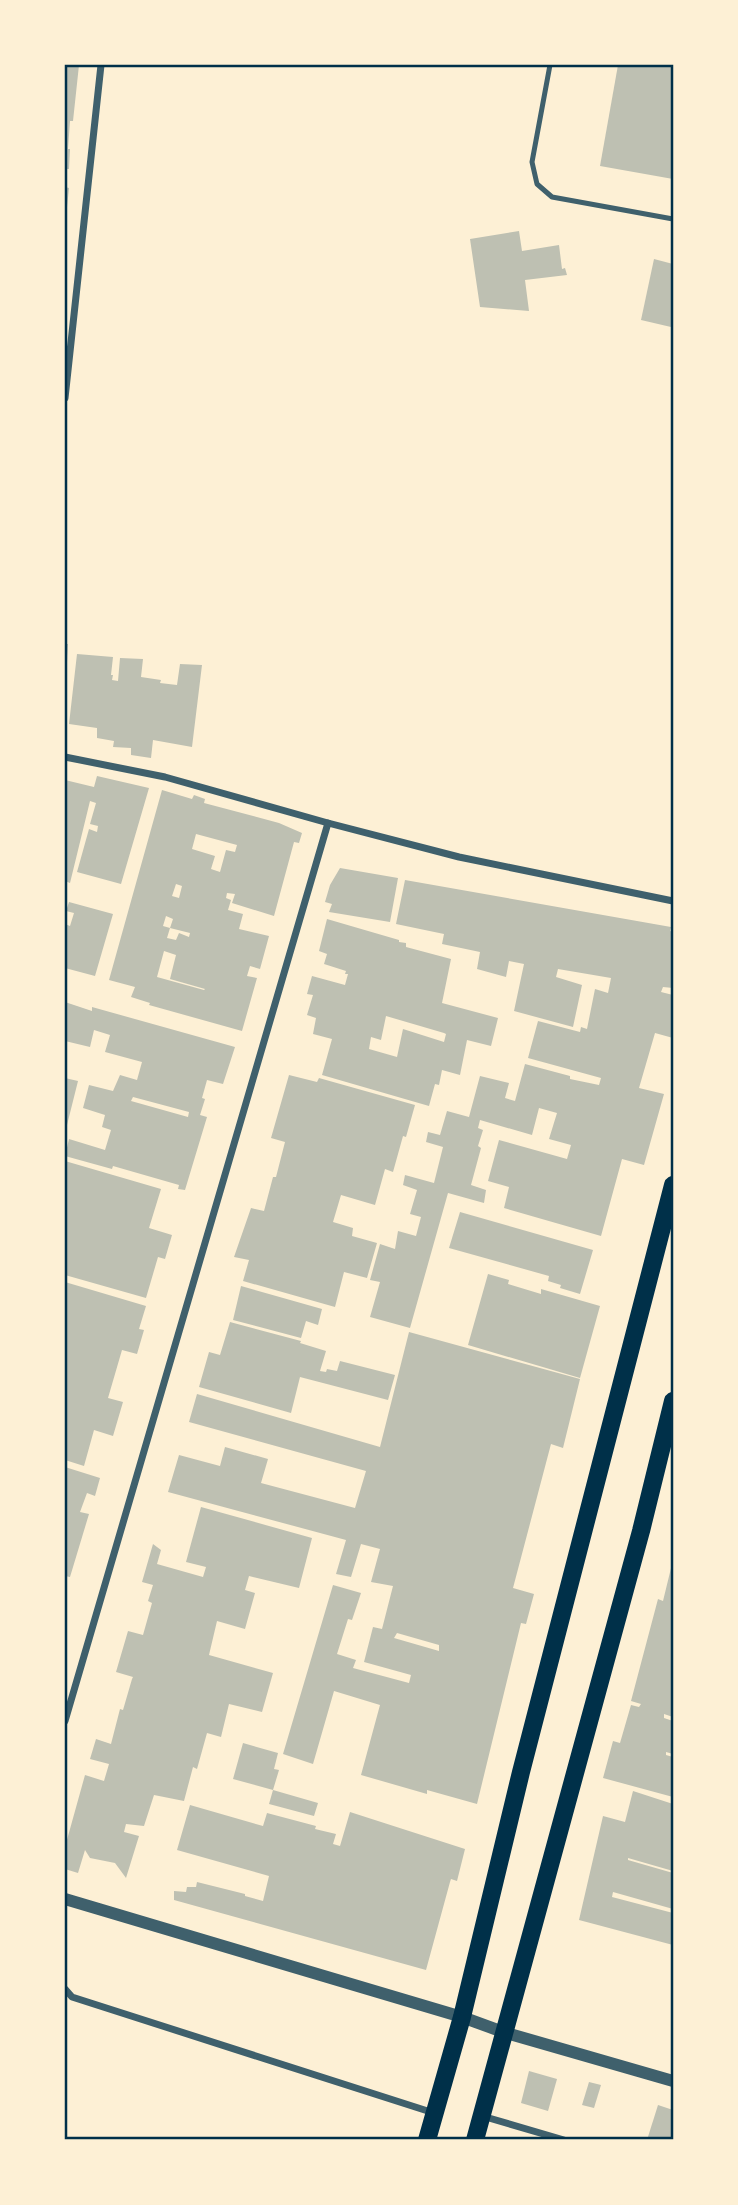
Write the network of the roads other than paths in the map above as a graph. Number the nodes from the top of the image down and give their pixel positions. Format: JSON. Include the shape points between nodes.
{"nodes":[{"id":1,"x":101,"y":65,"type":"edge"},
{"id":2,"x":550,"y":65,"type":"edge"},
{"id":3,"x":673,"y":219,"type":"edge"},
{"id":4,"x":65,"y":398,"type":"edge"},
{"id":5,"x":65,"y":757,"type":"edge"},
{"id":6,"x":328,"y":823,"type":"junction"},
{"id":7,"x":673,"y":901,"type":"edge"},
{"id":8,"x":673,"y":1185,"type":"edge"},
{"id":9,"x":673,"y":1401,"type":"edge"},
{"id":10,"x":65,"y":1721,"type":"edge"},
{"id":11,"x":65,"y":1899,"type":"edge"},
{"id":12,"x":65,"y":1989,"type":"edge"},
{"id":13,"x":462,"y":2017,"type":"junction"},
{"id":14,"x":503,"y":2032,"type":"junction"},
{"id":15,"x":673,"y":2081,"type":"edge"},
{"id":16,"x":435,"y":2113,"type":"junction"},
{"id":17,"x":481,"y":2116,"type":"junction"},
{"id":18,"x":427,"y":2140,"type":"edge"},
{"id":19,"x":475,"y":2140,"type":"edge"},
{"id":20,"x":564,"y":2140,"type":"edge"}],
"edges":[{"from":1,"to":4,"type":"street"},
{"from":2,"to":3,"type":"lane","via":[[533,162],[537,184],[552,197]]},
{"from":5,"to":6,"type":"street","via":[[165,777]]},
{"from":6,"to":7,"type":"street","via":[[459,857]]},
{"from":6,"to":10,"type":"street"},
{"from":8,"to":13,"type":"main road"},
{"from":9,"to":14,"type":"main road"},
{"from":11,"to":13,"type":"street"},
{"from":12,"to":16,"type":"street","via":[[72,1997]]},
{"from":13,"to":14,"type":"street"},
{"from":13,"to":16,"type":"main road"},
{"from":14,"to":15,"type":"street"},
{"from":14,"to":17,"type":"main road"},
{"from":16,"to":18,"type":"main road"},
{"from":17,"to":19,"type":"main road"},
{"from":17,"to":20,"type":"street"}]}
